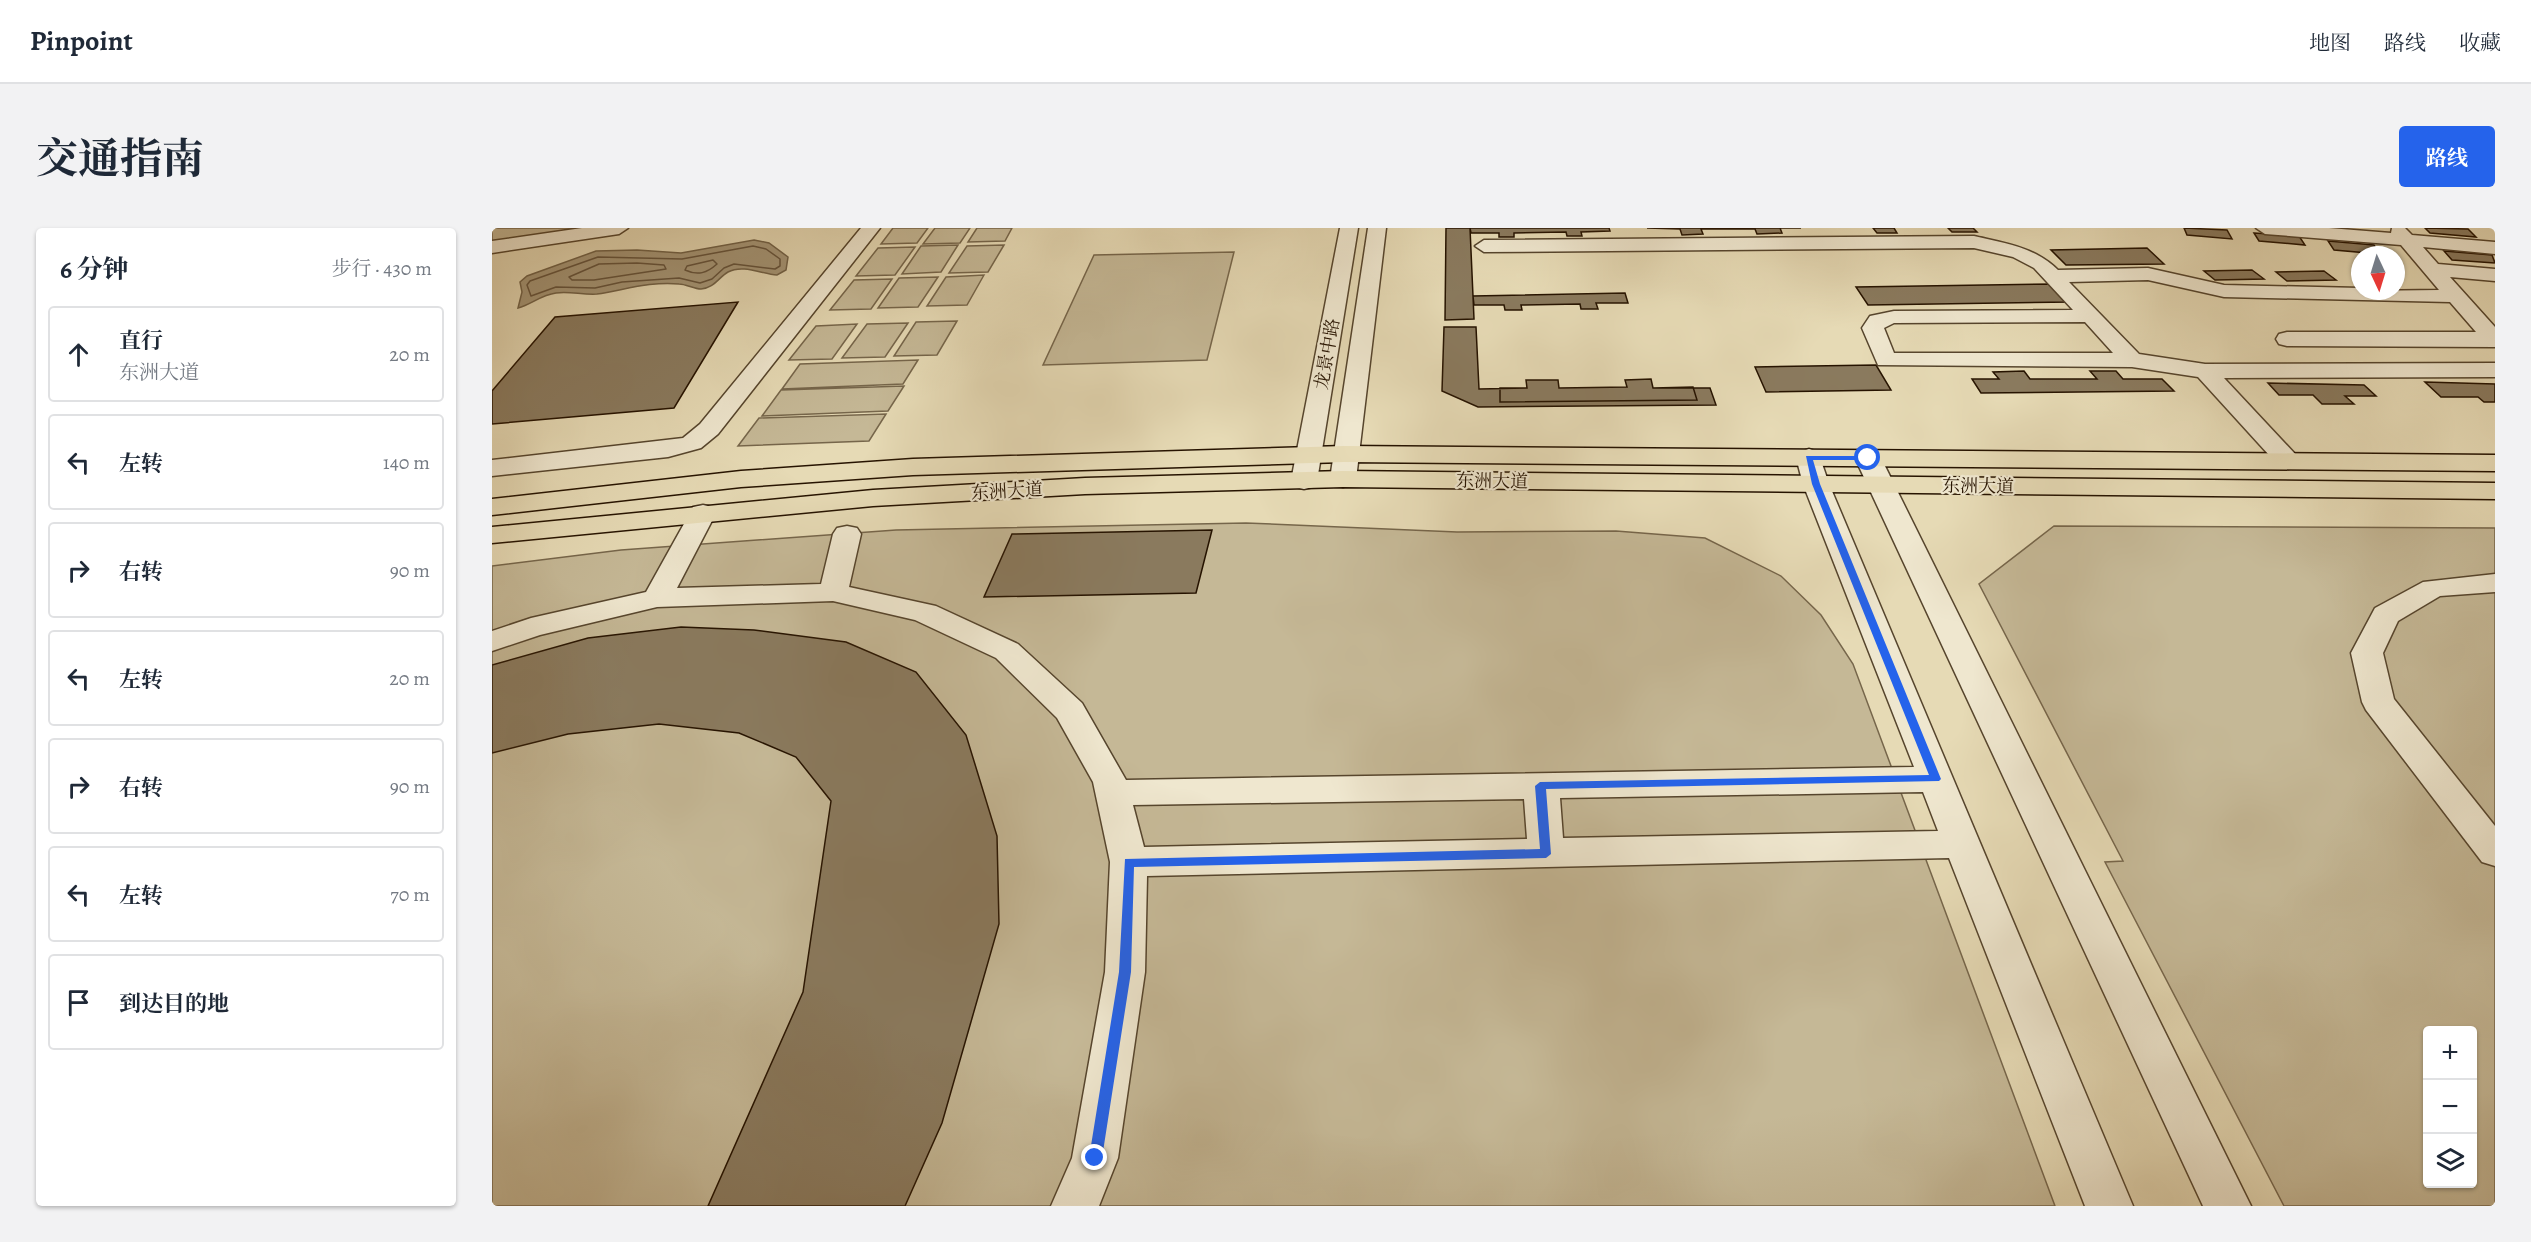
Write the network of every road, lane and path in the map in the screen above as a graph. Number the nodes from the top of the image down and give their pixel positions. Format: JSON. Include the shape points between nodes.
{"nodes":[{"id":1,"x":619,"y":228,"type":"edge"},
{"id":2,"x":871,"y":228,"type":"edge"},
{"id":3,"x":1349,"y":228,"type":"edge"},
{"id":4,"x":1377,"y":228,"type":"edge"},
{"id":5,"x":2265,"y":228,"type":"edge"},
{"id":6,"x":2401,"y":234,"type":"edge"},
{"id":7,"x":1815,"y":235,"type":"edge"},
{"id":8,"x":1484,"y":246,"type":"dead end"},
{"id":9,"x":492,"y":247,"type":"edge"},
{"id":10,"x":2495,"y":248,"type":"edge"},
{"id":11,"x":2431,"y":269,"type":"junction"},
{"id":12,"x":2495,"y":275,"type":"edge"},
{"id":13,"x":2053,"y":276,"type":"junction"},
{"id":14,"x":2454,"y":296,"type":"junction"},
{"id":15,"x":2089,"y":316,"type":"junction"},
{"id":16,"x":2287,"y":339,"type":"dead end"},
{"id":17,"x":2494,"y":339,"type":"edge"},
{"id":18,"x":2132,"y":360,"type":"junction"},
{"id":19,"x":2495,"y":370,"type":"edge"},
{"id":20,"x":2205,"y":371,"type":"junction"},
{"id":21,"x":1310,"y":454,"type":"junction"},
{"id":22,"x":2288,"y":461,"type":"junction"},
{"id":23,"x":2495,"y":463,"type":"edge"},
{"id":24,"x":1343,"y":466,"type":"junction"},
{"id":25,"x":492,"y":468,"type":"edge"},
{"id":26,"x":1813,"y":471,"type":"junction"},
{"id":27,"x":1875,"y":471,"type":"junction"},
{"id":28,"x":1304,"y":481,"type":"junction"},
{"id":29,"x":2495,"y":491,"type":"edge"},
{"id":30,"x":492,"y":507,"type":"edge"},
{"id":31,"x":703,"y":513,"type":"junction"},
{"id":32,"x":847,"y":534,"type":"dead end"},
{"id":33,"x":492,"y":535,"type":"edge"},
{"id":34,"x":2495,"y":583,"type":"edge"},
{"id":35,"x":833,"y":592,"type":"junction"},
{"id":36,"x":657,"y":598,"type":"junction"},
{"id":37,"x":492,"y":641,"type":"edge"},
{"id":38,"x":1936,"y":779,"type":"junction"},
{"id":39,"x":1540,"y":786,"type":"junction"},
{"id":40,"x":1112,"y":793,"type":"junction"},
{"id":41,"x":1963,"y":844,"type":"junction"},
{"id":42,"x":2495,"y":852,"type":"edge"},
{"id":43,"x":1546,"y":854,"type":"junction"},
{"id":44,"x":1129,"y":862,"type":"junction"},
{"id":45,"x":1075,"y":1206,"type":"edge"},
{"id":46,"x":2109,"y":1206,"type":"edge"},
{"id":47,"x":2227,"y":1206,"type":"edge"}],
"edges":[{"from":1,"to":9,"type":"street"},
{"from":2,"to":25,"type":"street","via":[[710,429],[692,443]]},
{"from":3,"to":21,"type":"street","name":"龙景中路"},
{"from":4,"to":24,"type":"street","name":"龙景中路"},
{"from":5,"to":6,"type":"street"},
{"from":6,"to":10,"type":"street"},
{"from":6,"to":11,"type":"street"},
{"from":7,"to":8,"type":"street"},
{"from":7,"to":13,"type":"street","via":[[1974,242],[2020,253]]},
{"from":11,"to":12,"type":"street"},
{"from":11,"to":14,"type":"street"},
{"from":13,"to":14,"type":"street","via":[[2148,274],[2224,291]]},
{"from":13,"to":15,"type":"street"},
{"from":14,"to":17,"type":"street"},
{"from":15,"to":18,"type":"street"},
{"from":15,"to":18,"type":"street","via":[[1894,317],[1878,321],[1873,328],[1886,360]]},
{"from":16,"to":17,"type":"street"},
{"from":18,"to":20,"type":"street"},
{"from":19,"to":20,"type":"street"},
{"from":20,"to":22,"type":"street"},
{"from":21,"to":24,"type":"main road","name":"东洲大道"},
{"from":21,"to":28,"type":"street","name":"龙景中路"},
{"from":21,"to":30,"type":"main road","name":"东洲大道","via":[[914,467],[741,479]]},
{"from":22,"to":23,"type":"main road","name":"东洲大道"},
{"from":22,"to":27,"type":"main road","name":"东洲大道"},
{"from":24,"to":26,"type":"main road","name":"东洲大道"},
{"from":24,"to":28,"type":"main road","name":"东洲大道"},
{"from":26,"to":27,"type":"main road","name":"东洲大道"},
{"from":26,"to":38,"type":"street"},
{"from":27,"to":29,"type":"main road","name":"东洲大道"},
{"from":27,"to":47,"type":"street"},
{"from":28,"to":31,"type":"main road","name":"东洲大道","via":[[1085,486]]},
{"from":31,"to":33,"type":"main road","name":"东洲大道"},
{"from":31,"to":36,"type":"street"},
{"from":32,"to":35,"type":"street"},
{"from":34,"to":42,"type":"street","via":[[2433,588],[2386,615],[2367,653],[2378,702]]},
{"from":35,"to":36,"type":"street"},
{"from":35,"to":40,"type":"street","via":[[925,613],[1007,651],[1070,711],[1110,782]]},
{"from":36,"to":37,"type":"street"},
{"from":38,"to":39,"type":"street"},
{"from":38,"to":41,"type":"street"},
{"from":39,"to":40,"type":"street"},
{"from":39,"to":43,"type":"street"},
{"from":40,"to":44,"type":"street"},
{"from":41,"to":43,"type":"street"},
{"from":41,"to":46,"type":"street"},
{"from":43,"to":44,"type":"street"},
{"from":44,"to":45,"type":"street","via":[[1125,972],[1095,1158]]}]}
